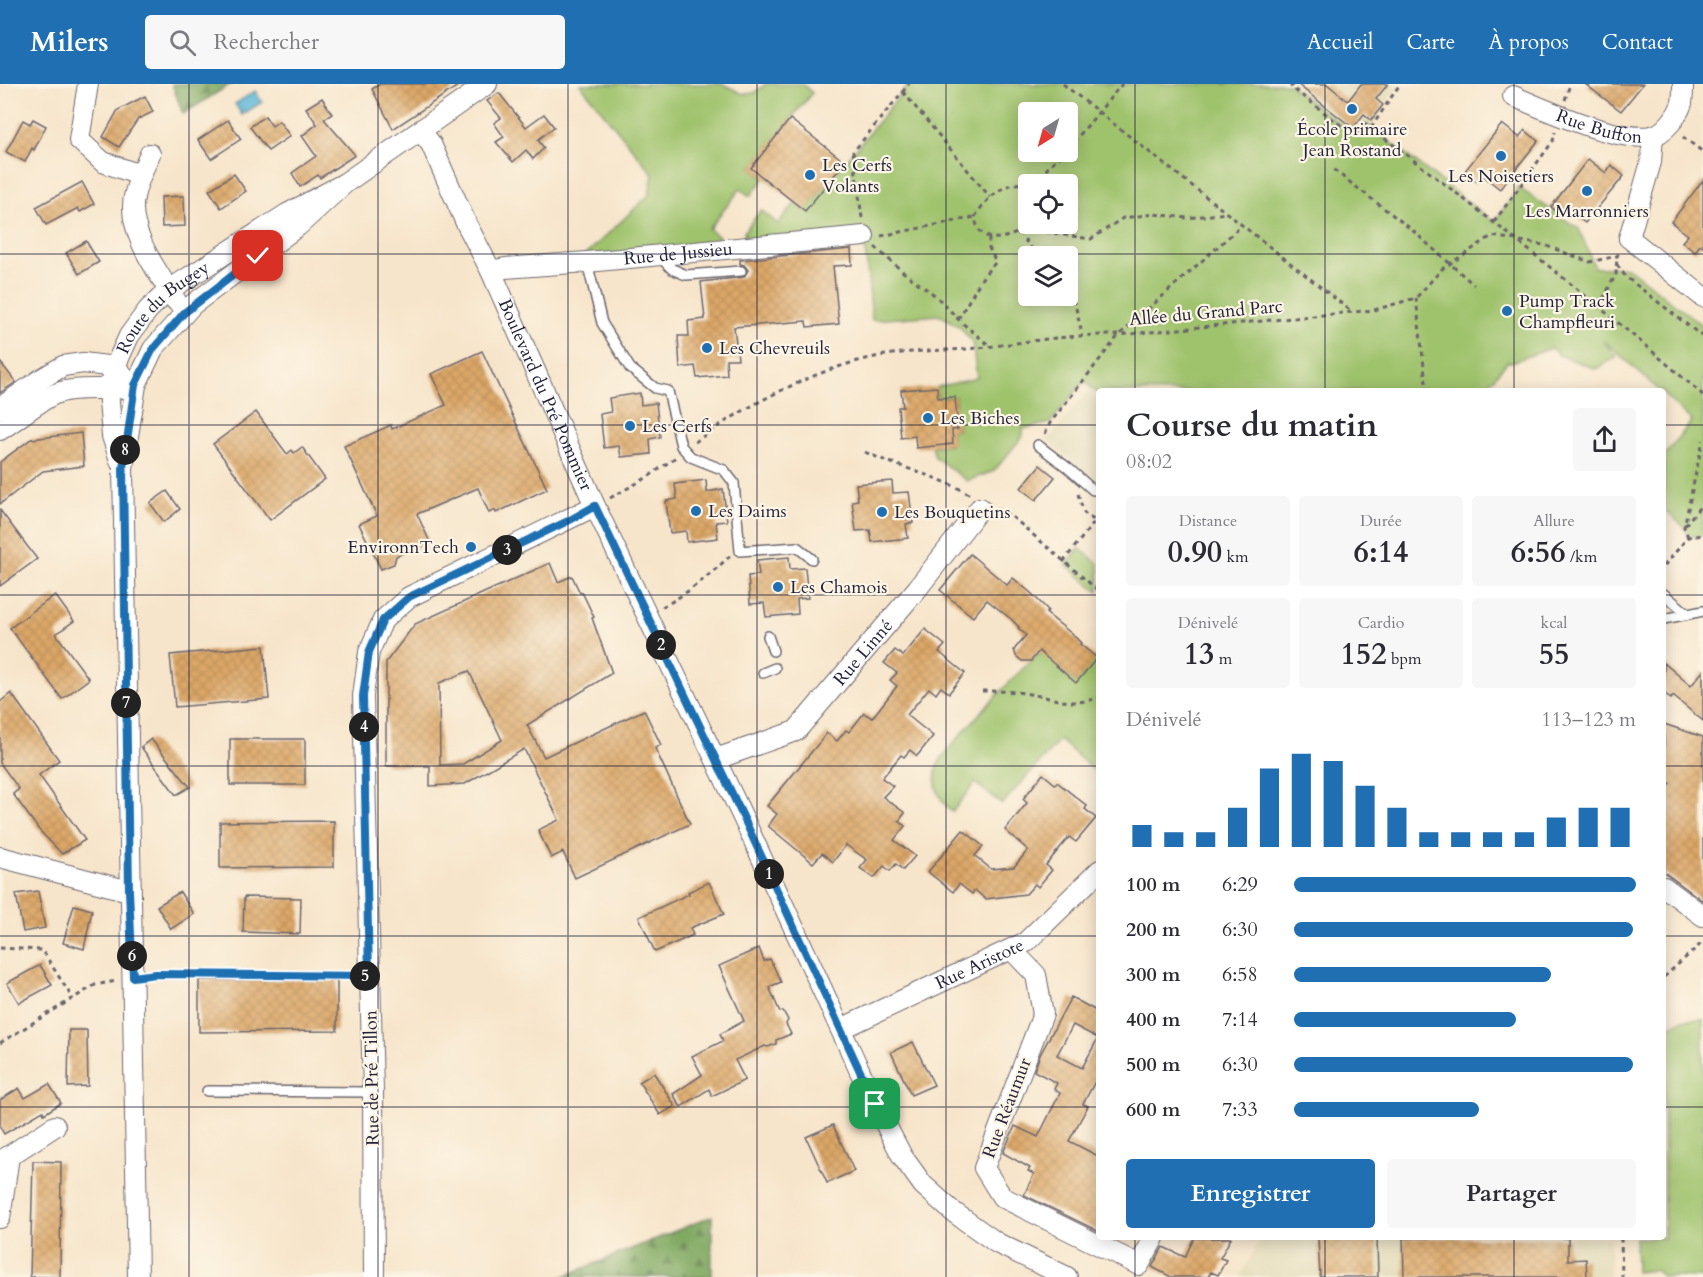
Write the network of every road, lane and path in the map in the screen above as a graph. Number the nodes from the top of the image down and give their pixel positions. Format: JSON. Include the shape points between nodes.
{"nodes":[{"id":1,"x":88,"y":84,"type":"edge"},
{"id":2,"x":488,"y":84,"type":"edge"},
{"id":3,"x":909,"y":84,"type":"edge"},
{"id":4,"x":1063,"y":84,"type":"edge"},
{"id":5,"x":1122,"y":84,"type":"edge"},
{"id":6,"x":1294,"y":84,"type":"edge"},
{"id":7,"x":1400,"y":84,"type":"edge"},
{"id":8,"x":1570,"y":84,"type":"edge"},
{"id":9,"x":1683,"y":84,"type":"edge"},
{"id":10,"x":903,"y":92,"type":"junction"},
{"id":11,"x":1513,"y":96,"type":"dead end"},
{"id":12,"x":1099,"y":112,"type":"junction"},
{"id":13,"x":1561,"y":117,"type":"junction"},
{"id":14,"x":1672,"y":121,"type":"junction"},
{"id":15,"x":1371,"y":128,"type":"junction"},
{"id":16,"x":421,"y":131,"type":"junction"},
{"id":17,"x":1653,"y":136,"type":"junction"},
{"id":18,"x":1078,"y":137,"type":"edge"},
{"id":19,"x":1703,"y":152,"type":"edge"},
{"id":20,"x":150,"y":154,"type":"dead end"},
{"id":21,"x":1053,"y":162,"type":"edge"},
{"id":22,"x":1334,"y":170,"type":"dead end"},
{"id":23,"x":1043,"y":174,"type":"edge"},
{"id":24,"x":140,"y":175,"type":"junction"},
{"id":25,"x":345,"y":183,"type":"junction"},
{"id":26,"x":1018,"y":184,"type":"edge"},
{"id":27,"x":990,"y":197,"type":"junction"},
{"id":28,"x":1227,"y":213,"type":"junction"},
{"id":29,"x":975,"y":217,"type":"junction"},
{"id":30,"x":1494,"y":222,"type":"junction"},
{"id":31,"x":1241,"y":225,"type":"junction"},
{"id":32,"x":1018,"y":232,"type":"edge"},
{"id":33,"x":1058,"y":234,"type":"edge"},
{"id":34,"x":864,"y":236,"type":"junction"},
{"id":35,"x":989,"y":237,"type":"junction"},
{"id":36,"x":1629,"y":238,"type":"junction"},
{"id":37,"x":1514,"y":239,"type":"junction"},
{"id":38,"x":659,"y":256,"type":"junction"},
{"id":39,"x":1617,"y":256,"type":"junction"},
{"id":40,"x":587,"y":262,"type":"junction"},
{"id":41,"x":1450,"y":265,"type":"junction"},
{"id":42,"x":1617,"y":265,"type":"junction"},
{"id":43,"x":491,"y":271,"type":"junction"},
{"id":44,"x":741,"y":271,"type":"dead end"},
{"id":45,"x":1474,"y":285,"type":"dead end"},
{"id":46,"x":169,"y":290,"type":"junction"},
{"id":47,"x":1703,"y":297,"type":"edge"},
{"id":48,"x":1416,"y":298,"type":"junction"},
{"id":49,"x":1075,"y":306,"type":"edge"},
{"id":50,"x":1599,"y":307,"type":"junction"},
{"id":51,"x":184,"y":313,"type":"junction"},
{"id":52,"x":1352,"y":313,"type":"junction"},
{"id":53,"x":958,"y":319,"type":"junction"},
{"id":54,"x":1082,"y":334,"type":"junction"},
{"id":55,"x":1119,"y":334,"type":"junction"},
{"id":56,"x":1703,"y":337,"type":"edge"},
{"id":57,"x":991,"y":346,"type":"junction"},
{"id":58,"x":115,"y":367,"type":"junction"},
{"id":59,"x":135,"y":385,"type":"junction"},
{"id":60,"x":1427,"y":388,"type":"edge"},
{"id":61,"x":108,"y":390,"type":"junction"},
{"id":62,"x":1703,"y":395,"type":"edge"},
{"id":63,"x":0,"y":408,"type":"edge"},
{"id":64,"x":0,"y":430,"type":"edge"},
{"id":65,"x":1703,"y":440,"type":"edge"},
{"id":66,"x":1040,"y":441,"type":"joint"},
{"id":67,"x":685,"y":450,"type":"junction"},
{"id":68,"x":865,"y":452,"type":"dead end"},
{"id":69,"x":123,"y":468,"type":"junction"},
{"id":70,"x":1068,"y":468,"type":"junction"},
{"id":71,"x":1093,"y":490,"type":"dead end"},
{"id":72,"x":1703,"y":503,"type":"edge"},
{"id":73,"x":983,"y":505,"type":"junction"},
{"id":74,"x":595,"y":506,"type":"junction"},
{"id":75,"x":1095,"y":521,"type":"joint"},
{"id":76,"x":1684,"y":527,"type":"junction"},
{"id":77,"x":1703,"y":535,"type":"edge"},
{"id":78,"x":1688,"y":537,"type":"junction"},
{"id":79,"x":739,"y":547,"type":"junction"},
{"id":80,"x":812,"y":559,"type":"dead end"},
{"id":81,"x":1063,"y":562,"type":"junction"},
{"id":82,"x":1666,"y":564,"type":"edge"},
{"id":83,"x":1096,"y":589,"type":"edge"},
{"id":84,"x":1666,"y":596,"type":"edge"},
{"id":85,"x":1703,"y":611,"type":"edge"},
{"id":86,"x":1688,"y":614,"type":"junction"},
{"id":87,"x":648,"y":617,"type":"junction"},
{"id":88,"x":1666,"y":619,"type":"edge"},
{"id":89,"x":768,"y":636,"type":"dead end"},
{"id":90,"x":773,"y":651,"type":"dead end"},
{"id":91,"x":775,"y":668,"type":"dead end"},
{"id":92,"x":762,"y":673,"type":"dead end"},
{"id":93,"x":982,"y":692,"type":"dead end"},
{"id":94,"x":1096,"y":699,"type":"edge"},
{"id":95,"x":716,"y":759,"type":"junction"},
{"id":96,"x":0,"y":857,"type":"edge"},
{"id":97,"x":1096,"y":874,"type":"edge"},
{"id":98,"x":1666,"y":888,"type":"edge"},
{"id":99,"x":129,"y":891,"type":"junction"},
{"id":100,"x":1703,"y":916,"type":"edge"},
{"id":101,"x":1703,"y":942,"type":"edge"},
{"id":102,"x":0,"y":948,"type":"edge"},
{"id":103,"x":1012,"y":950,"type":"junction"},
{"id":104,"x":1666,"y":975,"type":"edge"},
{"id":105,"x":369,"y":976,"type":"junction"},
{"id":106,"x":133,"y":977,"type":"junction"},
{"id":107,"x":73,"y":999,"type":"junction"},
{"id":108,"x":841,"y":1029,"type":"junction"},
{"id":109,"x":0,"y":1043,"type":"edge"},
{"id":110,"x":207,"y":1091,"type":"dead end"},
{"id":111,"x":373,"y":1092,"type":"junction"},
{"id":112,"x":55,"y":1126,"type":"dead end"},
{"id":113,"x":4,"y":1158,"type":"edge"},
{"id":114,"x":0,"y":1218,"type":"edge"},
{"id":115,"x":1153,"y":1240,"type":"edge"},
{"id":116,"x":1621,"y":1240,"type":"edge"},
{"id":117,"x":138,"y":1277,"type":"edge"},
{"id":118,"x":374,"y":1277,"type":"edge"},
{"id":119,"x":1066,"y":1277,"type":"edge"},
{"id":120,"x":1622,"y":1277,"type":"edge"}],
"edges":[{"from":1,"to":24,"type":"street","via":[[80,140],[103,162]]},
{"from":2,"to":16,"type":"street","name":"Route du Bugey"},
{"from":3,"to":10,"type":"path"},
{"from":4,"to":12,"type":"path"},
{"from":5,"to":12,"type":"path"},
{"from":6,"to":15,"type":"path","via":[[1292,87],[1356,137],[1366,124]]},
{"from":7,"to":15,"type":"path"},
{"from":8,"to":13,"type":"path"},
{"from":9,"to":14,"type":"street","name":"Rue Buffon","via":[[1682,102]]},
{"from":10,"to":27,"type":"path"},
{"from":10,"to":34,"type":"path","via":[[853,152]]},
{"from":11,"to":13,"type":"street","name":"Rue Buffon"},
{"from":12,"to":18,"type":"path"},
{"from":12,"to":28,"type":"path"},
{"from":13,"to":17,"type":"street","name":"Rue Buffon","via":[[1626,136]]},
{"from":13,"to":30,"type":"path","via":[[1553,141]]},
{"from":14,"to":17,"type":"street","name":"Rue Buffon"},
{"from":14,"to":19,"type":"path","via":[[1678,133]]},
{"from":15,"to":30,"type":"path"},
{"from":16,"to":25,"type":"street","name":"Route du Bugey"},
{"from":16,"to":43,"type":"street","name":"Boulevard du Pré Pommier","via":[[431,144]]},
{"from":17,"to":36,"type":"street","name":"Rue Buffon","via":[[1651,162]]},
{"from":20,"to":24,"type":"street"},
{"from":21,"to":23,"type":"path"},
{"from":22,"to":41,"type":"path","via":[[1411,229]]},
{"from":24,"to":46,"type":"street","via":[[133,199],[136,235]]},
{"from":25,"to":46,"type":"street","name":"Route du Bugey","via":[[286,214]]},
{"from":25,"to":51,"type":"street","name":"Route du Bugey","via":[[298,226]]},
{"from":26,"to":27,"type":"path"},
{"from":27,"to":29,"type":"path"},
{"from":28,"to":31,"type":"path"},
{"from":28,"to":33,"type":"path","via":[[1187,218],[1154,214],[1123,218],[1091,239]]},
{"from":29,"to":34,"type":"path"},
{"from":29,"to":35,"type":"path","via":[[976,226]]},
{"from":30,"to":37,"type":"path"},
{"from":31,"to":52,"type":"path"},
{"from":31,"to":55,"type":"path"},
{"from":32,"to":35,"type":"path"},
{"from":34,"to":38,"type":"street","name":"Rue de Jussieu"},
{"from":34,"to":53,"type":"path"},
{"from":35,"to":53,"type":"path","via":[[996,262],[984,274]]},
{"from":36,"to":39,"type":"path"},
{"from":36,"to":47,"type":"street"},
{"from":37,"to":39,"type":"path","via":[[1590,262]]},
{"from":37,"to":41,"type":"path","via":[[1492,236]]},
{"from":37,"to":50,"type":"path"},
{"from":38,"to":40,"type":"street","name":"Rue de Jussieu"},
{"from":38,"to":44,"type":"lane","via":[[672,269],[686,275]]},
{"from":39,"to":42,"type":"path"},
{"from":40,"to":43,"type":"street","name":"Rue de Jussieu"},
{"from":40,"to":67,"type":"lane","via":[[602,322],[630,368],[655,388],[668,391]]},
{"from":41,"to":45,"type":"path"},
{"from":41,"to":48,"type":"path"},
{"from":42,"to":50,"type":"path"},
{"from":42,"to":56,"type":"path","via":[[1626,277]]},
{"from":43,"to":74,"type":"street","name":"Boulevard du Pré Pommier"},
{"from":46,"to":51,"type":"street"},
{"from":46,"to":58,"type":"street","name":"Route du Bugey","via":[[129,336]]},
{"from":48,"to":52,"type":"path","name":"Allée du Grand Parc"},
{"from":48,"to":60,"type":"path"},
{"from":49,"to":54,"type":"path"},
{"from":50,"to":62,"type":"path"},
{"from":51,"to":59,"type":"street","name":"Route du Bugey","via":[[153,349]]},
{"from":52,"to":55,"type":"path","name":"Allée du Grand Parc"},
{"from":53,"to":57,"type":"path"},
{"from":54,"to":55,"type":"path","name":"Allée du Grand Parc"},
{"from":54,"to":57,"type":"path","name":"Allée du Grand Parc"},
{"from":55,"to":66,"type":"path"},
{"from":57,"to":67,"type":"path","name":"Allée du Grand Parc","via":[[876,356],[826,370],[742,411]]},
{"from":58,"to":59,"type":"street","name":"Route du Bugey"},
{"from":58,"to":61,"type":"street","name":"Route du Bugey"},
{"from":58,"to":63,"type":"street","name":"Route du Bugey","via":[[83,363],[63,366]]},
{"from":59,"to":61,"type":"street","name":"Route du Bugey"},
{"from":59,"to":69,"type":"street"},
{"from":61,"to":64,"type":"street","name":"Route du Bugey","via":[[56,394]]},
{"from":61,"to":69,"type":"street","via":[[112,436]]},
{"from":65,"to":76,"type":"path"},
{"from":66,"to":70,"type":"lane"},
{"from":67,"to":74,"type":"path","name":"Allée du Grand Parc","via":[[648,477]]},
{"from":67,"to":79,"type":"lane","via":[[691,457],[724,470],[734,483]]},
{"from":68,"to":73,"type":"path","via":[[944,482]]},
{"from":69,"to":99,"type":"street"},
{"from":70,"to":71,"type":"lane"},
{"from":70,"to":75,"type":"path","via":[[1084,513]]},
{"from":72,"to":76,"type":"path"},
{"from":73,"to":81,"type":"path","via":[[1010,515]]},
{"from":73,"to":95,"type":"street","name":"Rue Linné","via":[[796,730]]},
{"from":74,"to":87,"type":"street","name":"Boulevard du Pré Pommier"},
{"from":74,"to":105,"type":"street","name":"Rue de Pré Tillon","via":[[409,597],[383,620],[369,652],[363,696]]},
{"from":75,"to":81,"type":"path"},
{"from":76,"to":78,"type":"path"},
{"from":77,"to":78,"type":"path"},
{"from":78,"to":82,"type":"path"},
{"from":79,"to":80,"type":"lane","via":[[740,551],[797,547]]},
{"from":79,"to":87,"type":"path","via":[[702,581]]},
{"from":81,"to":83,"type":"path"},
{"from":84,"to":86,"type":"lane"},
{"from":85,"to":86,"type":"lane"},
{"from":86,"to":88,"type":"lane"},
{"from":87,"to":95,"type":"street","name":"Boulevard du Pré Pommier"},
{"from":89,"to":90,"type":"lane"},
{"from":91,"to":92,"type":"lane"},
{"from":93,"to":94,"type":"path","via":[[1007,691],[1066,703]]},
{"from":95,"to":108,"type":"street","name":"Boulevard du Pré Pommier"},
{"from":96,"to":99,"type":"street"},
{"from":97,"to":103,"type":"street","name":"Rue Aristote","via":[[1026,942]]},
{"from":98,"to":100,"type":"street"},
{"from":99,"to":106,"type":"street"},
{"from":101,"to":104,"type":"path"},
{"from":102,"to":107,"type":"path","via":[[42,950]]},
{"from":103,"to":108,"type":"street","name":"Rue Aristote"},
{"from":103,"to":115,"type":"street","name":"Rue Réaumur","via":[[1036,975],[1043,1014],[984,1168],[1002,1197],[1139,1265]]},
{"from":105,"to":106,"type":"path"},
{"from":105,"to":111,"type":"street","name":"Rue de Pré Tillon"},
{"from":106,"to":107,"type":"path","via":[[95,986]]},
{"from":106,"to":117,"type":"street"},
{"from":107,"to":109,"type":"path"},
{"from":108,"to":119,"type":"street","name":"Boulevard du Pré Pommier","via":[[902,1156],[923,1185],[997,1243]]},
{"from":110,"to":111,"type":"lane"},
{"from":111,"to":118,"type":"street","name":"Rue de Pré Tillon"},
{"from":112,"to":113,"type":"street"},
{"from":113,"to":114,"type":"street"},
{"from":116,"to":120,"type":"path"}]}
